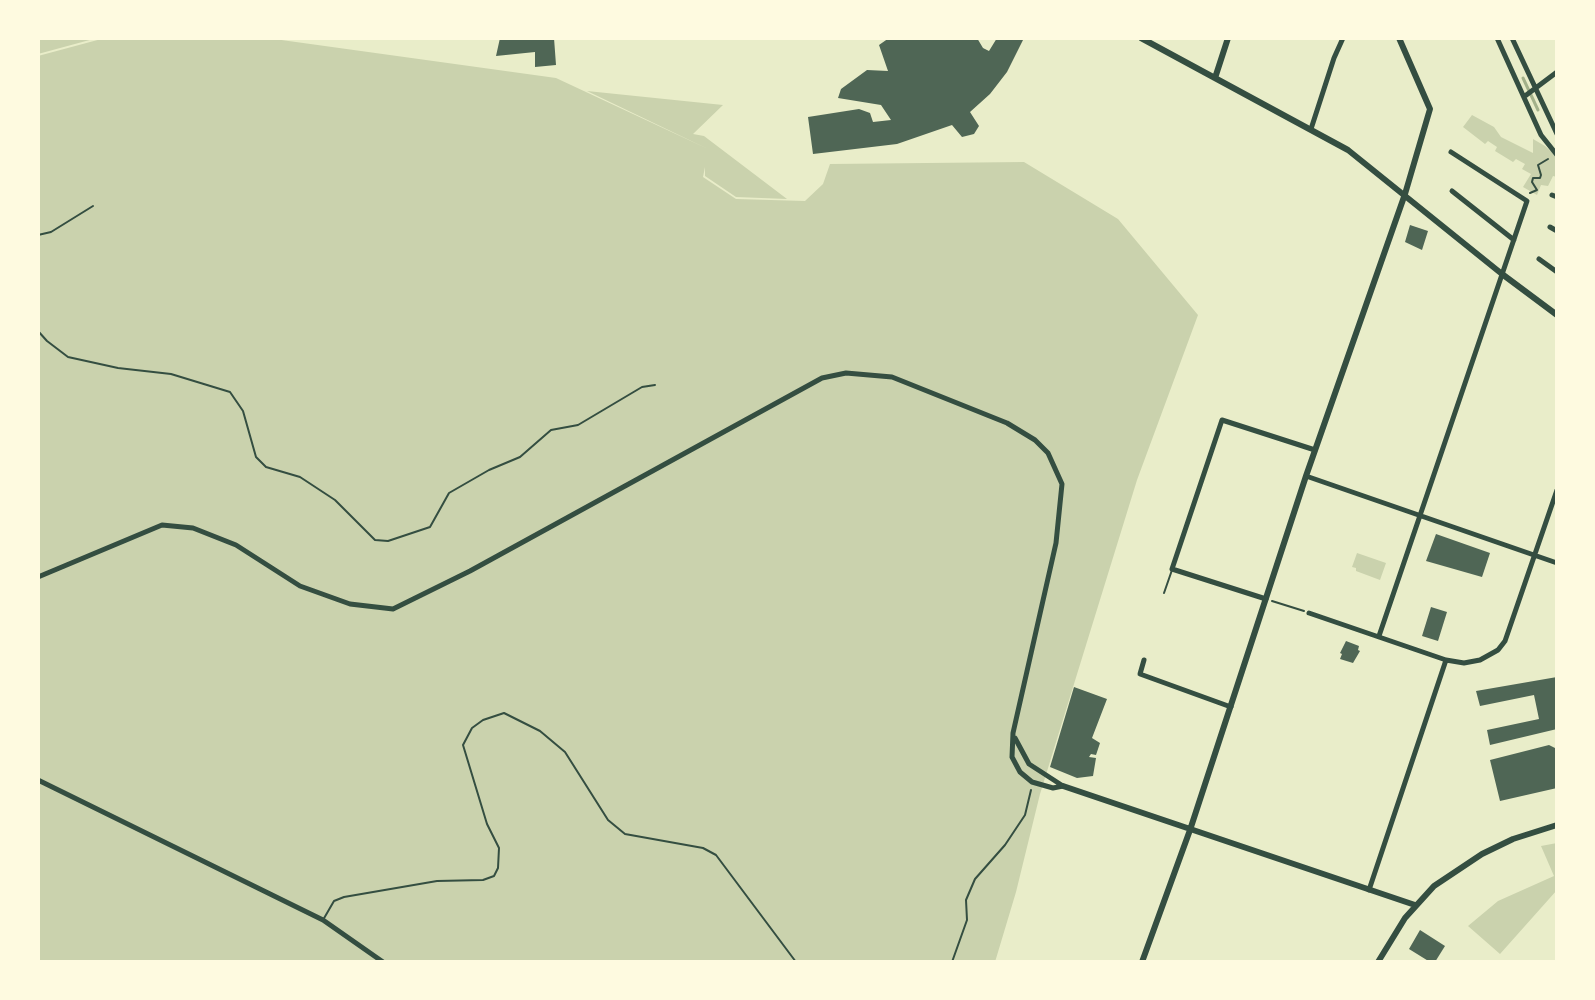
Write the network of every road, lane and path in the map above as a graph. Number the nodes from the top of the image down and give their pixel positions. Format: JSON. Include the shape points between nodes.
{"nodes":[{"id":1,"x":1141,"y":38,"type":"edge"},
{"id":2,"x":1228,"y":38,"type":"edge"},
{"id":3,"x":1343,"y":38,"type":"edge"},
{"id":4,"x":1399,"y":38,"type":"edge"},
{"id":5,"x":1497,"y":38,"type":"edge"},
{"id":6,"x":1512,"y":38,"type":"edge"},
{"id":7,"x":1557,"y":72,"type":"edge"},
{"id":8,"x":1215,"y":78,"type":"junction"},
{"id":9,"x":1535,"y":90,"type":"junction"},
{"id":10,"x":1526,"y":96,"type":"junction"},
{"id":11,"x":1311,"y":129,"type":"junction"},
{"id":12,"x":1557,"y":134,"type":"edge"},
{"id":13,"x":1451,"y":152,"type":"dead end"},
{"id":14,"x":1557,"y":154,"type":"edge"},
{"id":15,"x":1452,"y":191,"type":"dead end"},
{"id":16,"x":1405,"y":194,"type":"junction"},
{"id":17,"x":1527,"y":201,"type":"junction"},
{"id":18,"x":93,"y":206,"type":"dead end"},
{"id":19,"x":1550,"y":227,"type":"dead end"},
{"id":20,"x":1557,"y":231,"type":"edge"},
{"id":21,"x":38,"y":235,"type":"edge"},
{"id":22,"x":1514,"y":240,"type":"junction"},
{"id":23,"x":1539,"y":259,"type":"dead end"},
{"id":24,"x":1557,"y":272,"type":"edge"},
{"id":25,"x":1502,"y":274,"type":"junction"},
{"id":26,"x":1557,"y":315,"type":"edge"},
{"id":27,"x":38,"y":331,"type":"edge"},
{"id":28,"x":655,"y":385,"type":"dead end"},
{"id":29,"x":1315,"y":450,"type":"junction"},
{"id":30,"x":1306,"y":476,"type":"junction"},
{"id":31,"x":1557,"y":490,"type":"edge"},
{"id":32,"x":1421,"y":516,"type":"junction"},
{"id":33,"x":1535,"y":555,"type":"junction"},
{"id":34,"x":1557,"y":563,"type":"edge"},
{"id":35,"x":1172,"y":569,"type":"junction"},
{"id":36,"x":38,"y":577,"type":"edge"},
{"id":37,"x":1164,"y":593,"type":"dead end"},
{"id":38,"x":1266,"y":599,"type":"junction"},
{"id":39,"x":1309,"y":613,"type":"joint"},
{"id":40,"x":1379,"y":636,"type":"junction"},
{"id":41,"x":1144,"y":660,"type":"dead end"},
{"id":42,"x":1446,"y":660,"type":"junction"},
{"id":43,"x":1231,"y":707,"type":"junction"},
{"id":44,"x":1013,"y":733,"type":"junction"},
{"id":45,"x":38,"y":780,"type":"edge"},
{"id":46,"x":1063,"y":786,"type":"junction"},
{"id":47,"x":1032,"y":787,"type":"dead end"},
{"id":48,"x":1557,"y":825,"type":"edge"},
{"id":49,"x":1190,"y":830,"type":"junction"},
{"id":50,"x":1369,"y":890,"type":"junction"},
{"id":51,"x":1415,"y":905,"type":"junction"},
{"id":52,"x":323,"y":920,"type":"junction"},
{"id":53,"x":383,"y":962,"type":"edge"},
{"id":54,"x":796,"y":962,"type":"edge"},
{"id":55,"x":952,"y":962,"type":"edge"},
{"id":56,"x":1142,"y":962,"type":"edge"},
{"id":57,"x":1378,"y":962,"type":"edge"}],
"edges":[{"from":1,"to":8,"type":"street"},
{"from":2,"to":8,"type":"street"},
{"from":3,"to":11,"type":"street"},
{"from":4,"to":16,"type":"street","via":[[1430,109]]},
{"from":5,"to":10,"type":"street"},
{"from":6,"to":9,"type":"street"},
{"from":7,"to":9,"type":"street"},
{"from":8,"to":11,"type":"street"},
{"from":9,"to":10,"type":"street"},
{"from":9,"to":12,"type":"street"},
{"from":10,"to":14,"type":"street","via":[[1541,135]]},
{"from":11,"to":16,"type":"street"},
{"from":13,"to":17,"type":"street"},
{"from":14,"to":17,"type":"path","via":[[1538,165],[1540,178],[1532,182],[1537,190]]},
{"from":15,"to":22,"type":"street"},
{"from":16,"to":25,"type":"street"},
{"from":16,"to":29,"type":"street"},
{"from":17,"to":22,"type":"street"},
{"from":18,"to":21,"type":"path"},
{"from":19,"to":20,"type":"street"},
{"from":22,"to":25,"type":"street"},
{"from":23,"to":24,"type":"street"},
{"from":25,"to":26,"type":"street"},
{"from":25,"to":32,"type":"street"},
{"from":27,"to":28,"type":"path","via":[[68,357],[171,374],[230,392],[243,411],[256,457],[266,467],[300,477],[335,500],[375,540],[430,527],[449,493],[520,457],[551,430],[578,425],[642,387]]},
{"from":29,"to":30,"type":"street"},
{"from":29,"to":35,"type":"street","via":[[1222,420]]},
{"from":30,"to":32,"type":"street"},
{"from":30,"to":38,"type":"street"},
{"from":31,"to":33,"type":"street"},
{"from":32,"to":33,"type":"street"},
{"from":32,"to":40,"type":"street"},
{"from":33,"to":34,"type":"street"},
{"from":33,"to":42,"type":"street","via":[[1498,650],[1480,660]]},
{"from":35,"to":37,"type":"lane"},
{"from":35,"to":38,"type":"street"},
{"from":36,"to":44,"type":"street","via":[[162,525],[193,528],[236,545],[300,586],[350,604],[393,609],[822,378],[846,373],[892,377],[1007,423],[1035,440],[1048,453],[1062,484],[1056,543]]},
{"from":38,"to":39,"type":"path"},
{"from":38,"to":43,"type":"street"},
{"from":39,"to":40,"type":"street"},
{"from":40,"to":42,"type":"street"},
{"from":41,"to":43,"type":"street","via":[[1140,674]]},
{"from":42,"to":50,"type":"street"},
{"from":43,"to":49,"type":"street"},
{"from":44,"to":46,"type":"street","via":[[1029,764]]},
{"from":44,"to":46,"type":"street","via":[[1012,757],[1020,772],[1039,785]]},
{"from":45,"to":52,"type":"street"},
{"from":46,"to":49,"type":"street"},
{"from":47,"to":55,"type":"path","via":[[1025,815],[975,879]]},
{"from":48,"to":51,"type":"street","via":[[1474,858]]},
{"from":49,"to":50,"type":"street"},
{"from":49,"to":56,"type":"street"},
{"from":50,"to":51,"type":"street"},
{"from":51,"to":57,"type":"street"},
{"from":52,"to":53,"type":"street"},
{"from":52,"to":54,"type":"lane","via":[[334,901],[344,897],[494,876],[499,848],[463,745],[472,728],[504,713],[540,731],[565,752],[608,820],[625,834],[716,855]]}]}
